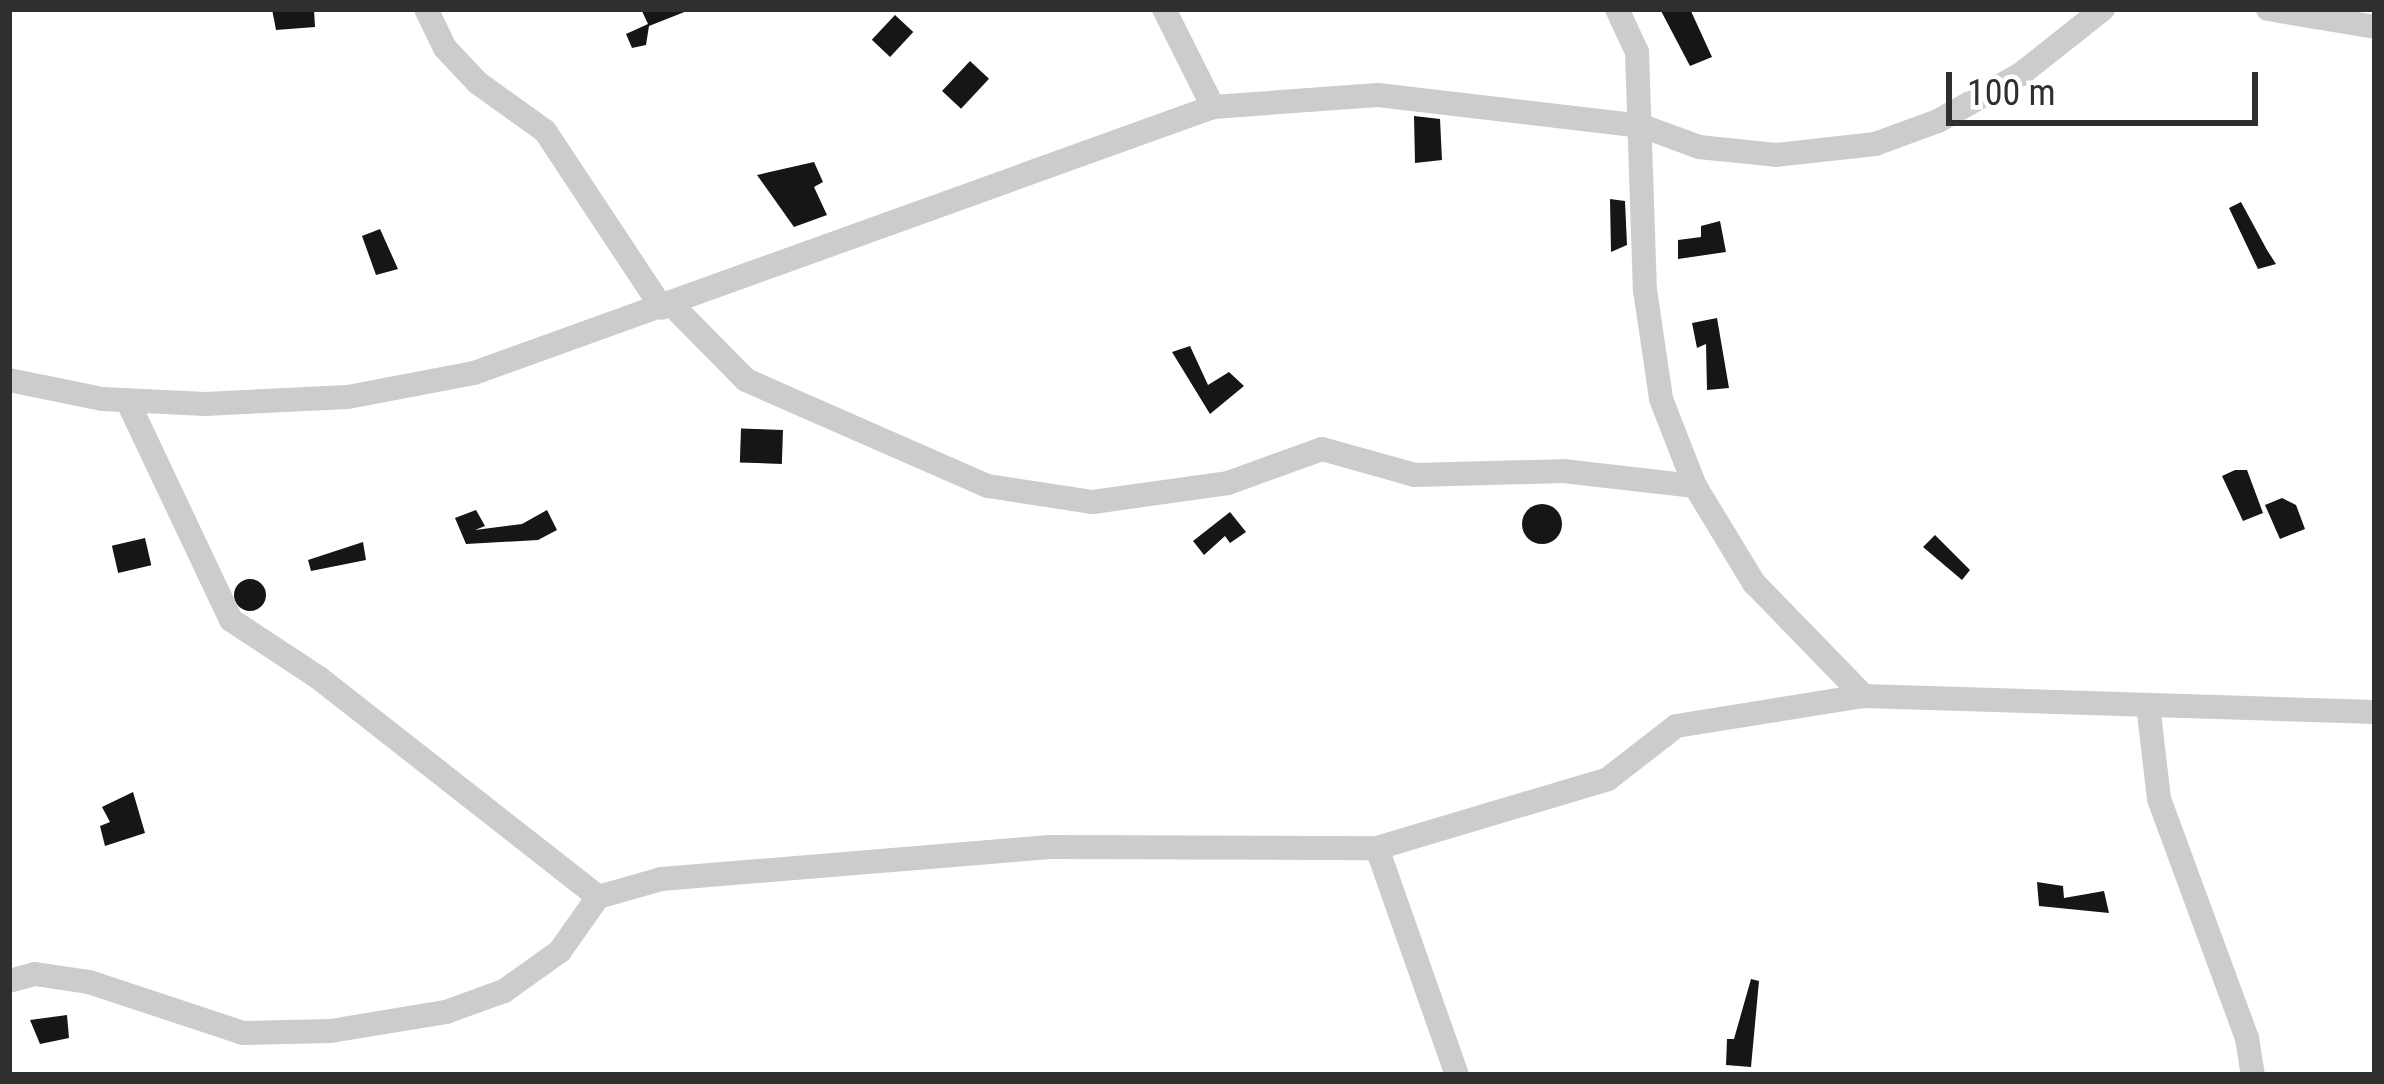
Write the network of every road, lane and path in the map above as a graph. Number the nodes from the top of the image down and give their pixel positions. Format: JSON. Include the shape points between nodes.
{"nodes":[{"id":1,"x":426,"y":9,"type":"edge"},
{"id":2,"x":1164,"y":9,"type":"edge"},
{"id":3,"x":1617,"y":9,"type":"edge"},
{"id":4,"x":2103,"y":9,"type":"edge"},
{"id":5,"x":2268,"y":9,"type":"edge"},
{"id":6,"x":2344,"y":16,"type":"edge"},
{"id":7,"x":2375,"y":27,"type":"edge"},
{"id":8,"x":1214,"y":106,"type":"junction"},
{"id":9,"x":1642,"y":126,"type":"junction"},
{"id":10,"x":667,"y":306,"type":"junction"},
{"id":11,"x":9,"y":380,"type":"edge"},
{"id":12,"x":127,"y":400,"type":"junction"},
{"id":13,"x":1694,"y":486,"type":"junction"},
{"id":14,"x":1864,"y":695,"type":"junction"},
{"id":15,"x":2148,"y":705,"type":"junction"},
{"id":16,"x":2375,"y":712,"type":"edge"},
{"id":17,"x":1377,"y":848,"type":"junction"},
{"id":18,"x":598,"y":897,"type":"junction"},
{"id":19,"x":9,"y":981,"type":"edge"},
{"id":20,"x":1457,"y":1075,"type":"edge"},
{"id":21,"x":2253,"y":1075,"type":"edge"}],
"edges":[{"from":1,"to":10,"type":"street","via":[[445,48],[478,82],[545,131]]},
{"from":2,"to":8,"type":"street"},
{"from":3,"to":9,"type":"street","via":[[1637,52]]},
{"from":4,"to":9,"type":"street","via":[[2021,74],[1938,121],[1876,144],[1776,155],[1699,148]]},
{"from":5,"to":6,"type":"street"},
{"from":6,"to":7,"type":"street"},
{"from":8,"to":9,"type":"street","via":[[1378,95]]},
{"from":8,"to":10,"type":"street","via":[[1043,162]]},
{"from":9,"to":13,"type":"street","via":[[1654,356]]},
{"from":10,"to":12,"type":"street","via":[[474,373],[348,397]]},
{"from":10,"to":13,"type":"street","via":[[746,380],[988,486],[1094,502],[1228,483],[1322,449],[1415,475],[1563,471]]},
{"from":11,"to":12,"type":"street"},
{"from":12,"to":18,"type":"street","via":[[231,620],[319,678]]},
{"from":13,"to":14,"type":"street","via":[[1754,583]]},
{"from":14,"to":15,"type":"street"},
{"from":14,"to":17,"type":"street","via":[[1676,727],[1608,779]]},
{"from":15,"to":16,"type":"street"},
{"from":15,"to":21,"type":"street","via":[[2159,799],[2247,1038]]},
{"from":17,"to":18,"type":"street","via":[[1050,847],[730,869]]},
{"from":17,"to":20,"type":"street"},
{"from":18,"to":19,"type":"street","via":[[560,951],[504,992],[446,1012],[331,1030],[243,1033],[88,982],[35,974]]}]}
